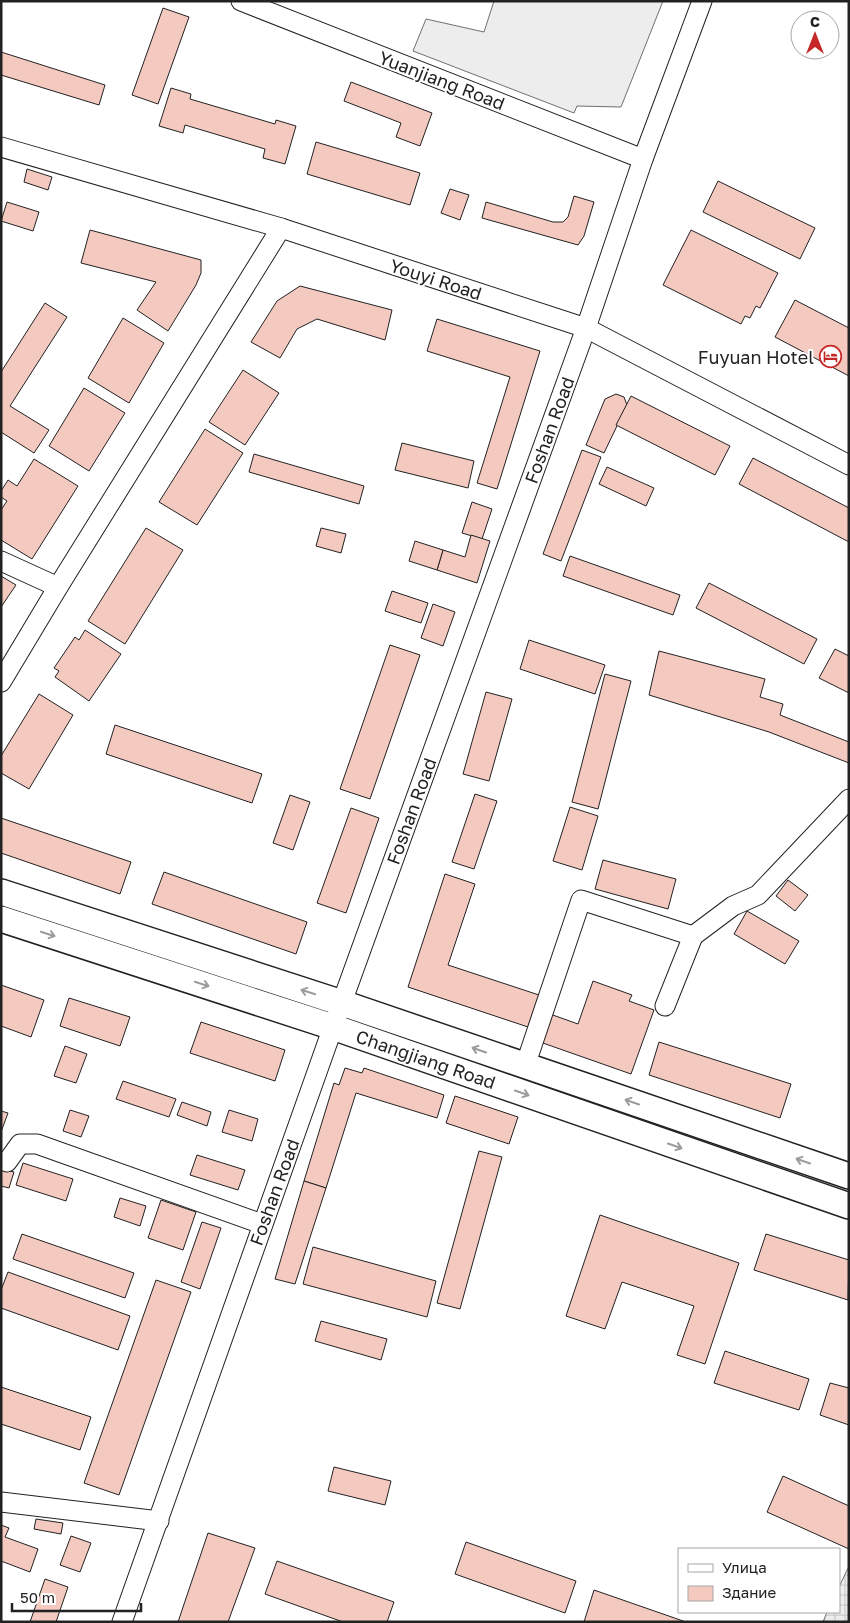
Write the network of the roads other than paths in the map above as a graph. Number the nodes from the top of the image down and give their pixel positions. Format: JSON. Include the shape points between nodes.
{"nodes":[{"id":1,"x":241,"y":1,"type":"edge"},
{"id":2,"x":702,"y":1,"type":"edge"},
{"id":3,"x":1,"y":147,"type":"edge"},
{"id":4,"x":643,"y":159,"type":"junction"},
{"id":5,"x":282,"y":228,"type":"junction"},
{"id":6,"x":586,"y":328,"type":"junction"},
{"id":7,"x":849,"y":465,"type":"edge"},
{"id":8,"x":1,"y":561,"type":"edge"},
{"id":9,"x":58,"y":587,"type":"junction"},
{"id":10,"x":3,"y":677,"type":"edge"},
{"id":11,"x":849,"y":799,"type":"edge"},
{"id":12,"x":1,"y":892,"type":"edge"},
{"id":13,"x":1,"y":919,"type":"edge"},
{"id":14,"x":693,"y":936,"type":"junction"},
{"id":15,"x":342,"y":1003,"type":"junction"},
{"id":16,"x":665,"y":1006,"type":"dead end"},
{"id":17,"x":333,"y":1027,"type":"junction"},
{"id":18,"x":525,"y":1066,"type":"junction"},
{"id":19,"x":7,"y":1162,"type":"dead end"},
{"id":20,"x":849,"y":1176,"type":"edge"},
{"id":21,"x":849,"y":1206,"type":"edge"},
{"id":22,"x":262,"y":1224,"type":"junction"},
{"id":23,"x":1,"y":1502,"type":"edge"},
{"id":24,"x":160,"y":1521,"type":"junction"},
{"id":25,"x":122,"y":1622,"type":"edge"}],
"edges":[{"from":1,"to":4,"type":"street","name":"Yuanjiang Road"},
{"from":2,"to":4,"type":"street","name":"Foshan Road"},
{"from":3,"to":5,"type":"street","name":"Youyi Road"},
{"from":4,"to":6,"type":"street","name":"Foshan Road"},
{"from":5,"to":6,"type":"street","name":"Youyi Road"},
{"from":5,"to":9,"type":"street"},
{"from":6,"to":7,"type":"street","name":"Youyi Road"},
{"from":6,"to":15,"type":"street","name":"Foshan Road"},
{"from":8,"to":9,"type":"street"},
{"from":9,"to":10,"type":"street"},
{"from":11,"to":14,"type":"street","via":[[758,895],[733,906]]},
{"from":15,"to":12,"type":"main road","name":"Changjiang Road","one_way":true},
{"from":13,"to":17,"type":"main road","name":"Changjiang Road","one_way":true},
{"from":14,"to":16,"type":"street"},
{"from":14,"to":18,"type":"street","via":[[581,900]]},
{"from":15,"to":17,"type":"street","name":"Foshan Road"},
{"from":18,"to":15,"type":"main road","name":"Changjiang Road","one_way":true},
{"from":17,"to":21,"type":"main road","name":"Changjiang Road","one_way":true},
{"from":17,"to":22,"type":"street","name":"Foshan Road"},
{"from":20,"to":18,"type":"main road","name":"Changjiang Road","one_way":true},
{"from":19,"to":22,"type":"street","via":[[20,1144],[37,1144]]},
{"from":22,"to":24,"type":"street","name":"Foshan Road"},
{"from":23,"to":24,"type":"street"},
{"from":24,"to":25,"type":"street","name":"Foshan Road"}]}
